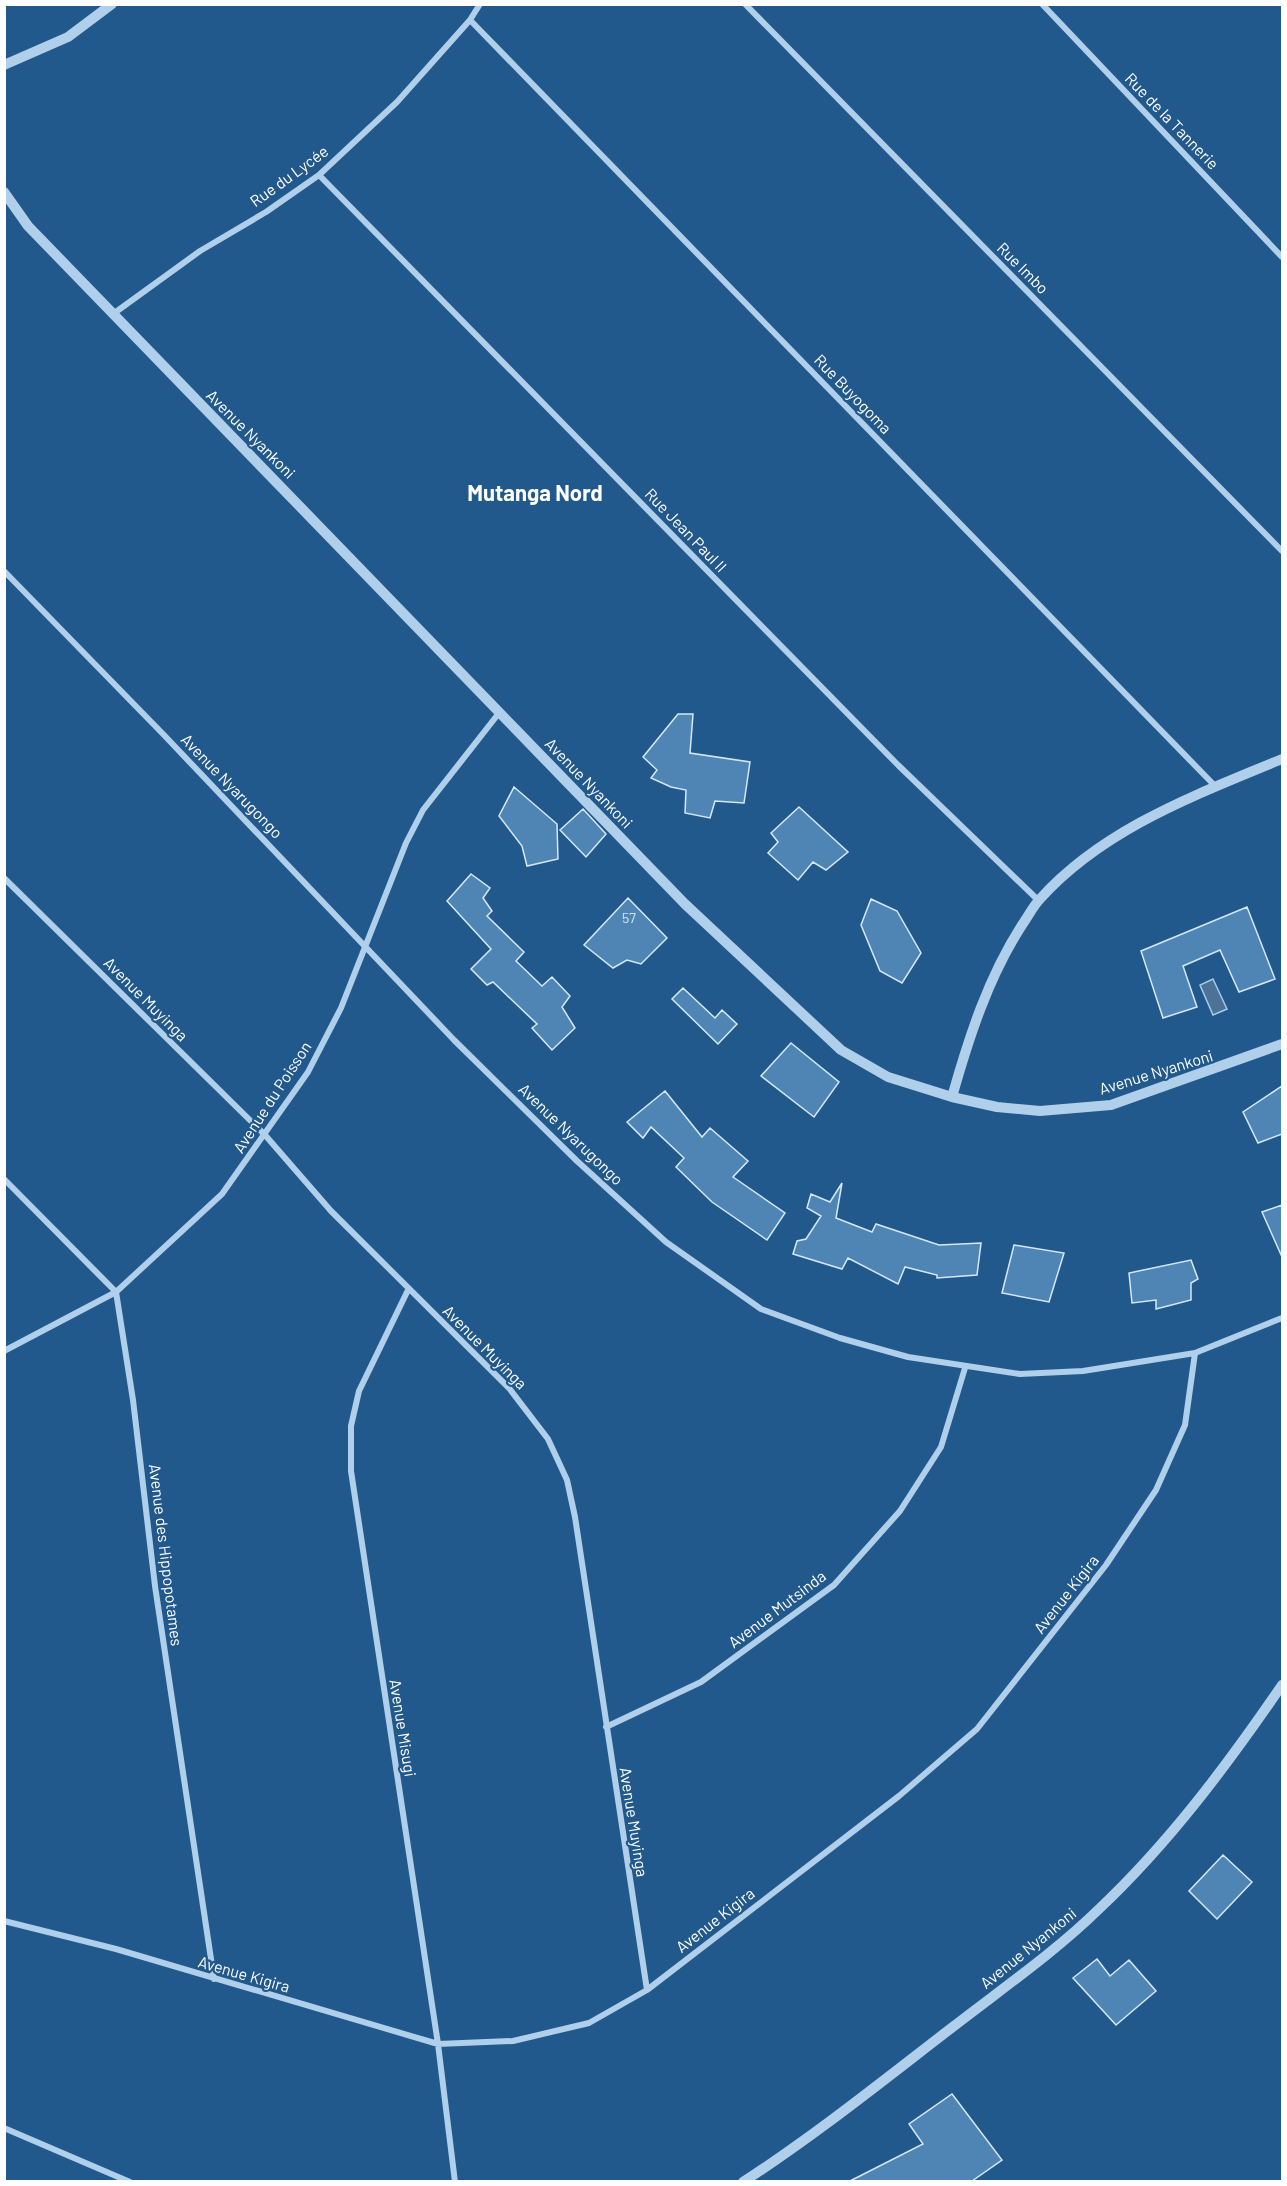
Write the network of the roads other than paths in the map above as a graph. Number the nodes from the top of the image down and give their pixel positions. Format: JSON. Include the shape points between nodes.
{"nodes":[{"id":1,"x":112,"y":4,"type":"edge"},
{"id":2,"x":480,"y":4,"type":"edge"},
{"id":3,"x":745,"y":4,"type":"edge"},
{"id":4,"x":1042,"y":4,"type":"edge"},
{"id":5,"x":470,"y":20,"type":"junction"},
{"id":6,"x":4,"y":65,"type":"edge"},
{"id":7,"x":319,"y":175,"type":"junction"},
{"id":8,"x":4,"y":192,"type":"edge"},
{"id":9,"x":1282,"y":257,"type":"edge"},
{"id":10,"x":113,"y":314,"type":"junction"},
{"id":11,"x":1282,"y":551,"type":"edge"},
{"id":12,"x":4,"y":571,"type":"edge"},
{"id":13,"x":499,"y":712,"type":"junction"},
{"id":14,"x":1282,"y":759,"type":"edge"},
{"id":15,"x":1216,"y":787,"type":"junction"},
{"id":16,"x":4,"y":878,"type":"edge"},
{"id":17,"x":1038,"y":900,"type":"junction"},
{"id":18,"x":367,"y":947,"type":"junction"},
{"id":19,"x":1282,"y":1044,"type":"edge"},
{"id":20,"x":952,"y":1097,"type":"junction"},
{"id":21,"x":265,"y":1135,"type":"junction"},
{"id":22,"x":4,"y":1179,"type":"edge"},
{"id":23,"x":408,"y":1290,"type":"junction"},
{"id":24,"x":116,"y":1292,"type":"junction"},
{"id":25,"x":1282,"y":1318,"type":"edge"},
{"id":26,"x":4,"y":1351,"type":"edge"},
{"id":27,"x":1195,"y":1353,"type":"junction"},
{"id":28,"x":965,"y":1368,"type":"junction"},
{"id":29,"x":1282,"y":1685,"type":"edge"},
{"id":30,"x":606,"y":1727,"type":"junction"},
{"id":31,"x":4,"y":1921,"type":"edge"},
{"id":32,"x":214,"y":1979,"type":"junction"},
{"id":33,"x":647,"y":1990,"type":"junction"},
{"id":34,"x":438,"y":2044,"type":"junction"},
{"id":35,"x":4,"y":2128,"type":"edge"},
{"id":36,"x":130,"y":2181,"type":"edge"},
{"id":37,"x":455,"y":2181,"type":"edge"},
{"id":38,"x":743,"y":2181,"type":"edge"}],
"edges":[{"from":1,"to":6,"type":"street","via":[[68,36]]},
{"from":2,"to":5,"type":"street","name":"Rue du Lycée"},
{"from":3,"to":11,"type":"street","name":"Rue Imbo"},
{"from":4,"to":9,"type":"street","name":"Rue de la Tannerie"},
{"from":5,"to":7,"type":"street","name":"Rue du Lycée","via":[[397,102]]},
{"from":5,"to":15,"type":"street","name":"Rue Buyogoma"},
{"from":7,"to":10,"type":"street","name":"Rue du Lycée","via":[[200,251]]},
{"from":7,"to":17,"type":"street","name":"Rue Jean Paul II","via":[[898,765]]},
{"from":8,"to":10,"type":"street","name":"Avenue Nyankoni","via":[[28,226]]},
{"from":10,"to":13,"type":"street","name":"Avenue Nyankoni"},
{"from":12,"to":18,"type":"street","name":"Avenue Nyarugongo"},
{"from":13,"to":18,"type":"street","name":"Avenue du Poisson","via":[[423,810],[406,843]]},
{"from":13,"to":20,"type":"street","name":"Avenue Nyankoni","via":[[685,904],[841,1050],[888,1077]]},
{"from":14,"to":15,"type":"street"},
{"from":15,"to":17,"type":"street","via":[[1102,845]]},
{"from":16,"to":21,"type":"street","name":"Avenue Muyinga"},
{"from":17,"to":20,"type":"street","via":[[1009,946],[987,992]]},
{"from":18,"to":21,"type":"street","name":"Avenue du Poisson","via":[[308,1072]]},
{"from":18,"to":28,"type":"street","name":"Avenue Nyarugongo","via":[[454,1040],[577,1161],[675,1249],[761,1309],[840,1338]]},
{"from":19,"to":20,"type":"street","name":"Avenue Nyankoni","via":[[1111,1105],[1040,1110],[997,1107]]},
{"from":21,"to":23,"type":"street","name":"Avenue Muyinga","via":[[331,1211]]},
{"from":21,"to":24,"type":"street","name":"Avenue du Poisson","via":[[222,1194]]},
{"from":22,"to":24,"type":"street"},
{"from":23,"to":30,"type":"street","name":"Avenue Muyinga","via":[[509,1388],[548,1439],[567,1480]]},
{"from":23,"to":34,"type":"street","name":"Avenue Misugi","via":[[359,1391],[351,1426],[351,1471]]},
{"from":24,"to":26,"type":"street","name":"Avenue du Poisson"},
{"from":24,"to":32,"type":"street","name":"Avenue des Hippopotames","via":[[156,1597]]},
{"from":25,"to":27,"type":"street","name":"Avenue Nyarugongo"},
{"from":27,"to":28,"type":"street","name":"Avenue Nyarugongo","via":[[1083,1371],[1020,1374]]},
{"from":27,"to":33,"type":"street","name":"Avenue Kigira","via":[[1185,1425],[1156,1490],[1106,1565],[977,1729],[899,1796]]},
{"from":28,"to":30,"type":"street","name":"Avenue Mutsinda","via":[[941,1447],[900,1511],[834,1585],[701,1682]]},
{"from":29,"to":38,"type":"street","name":"Avenue Nyankoni","via":[[1252,1730],[1157,1849],[1099,1910],[899,2069]]},
{"from":30,"to":33,"type":"street","name":"Avenue Muyinga"},
{"from":31,"to":32,"type":"street","name":"Avenue Kigira"},
{"from":32,"to":34,"type":"street","name":"Avenue Kigira"},
{"from":33,"to":34,"type":"street","name":"Avenue Kigira","via":[[589,2023],[513,2041]]},
{"from":34,"to":37,"type":"street","name":"Avenue Misugi"},
{"from":35,"to":36,"type":"street"}]}
